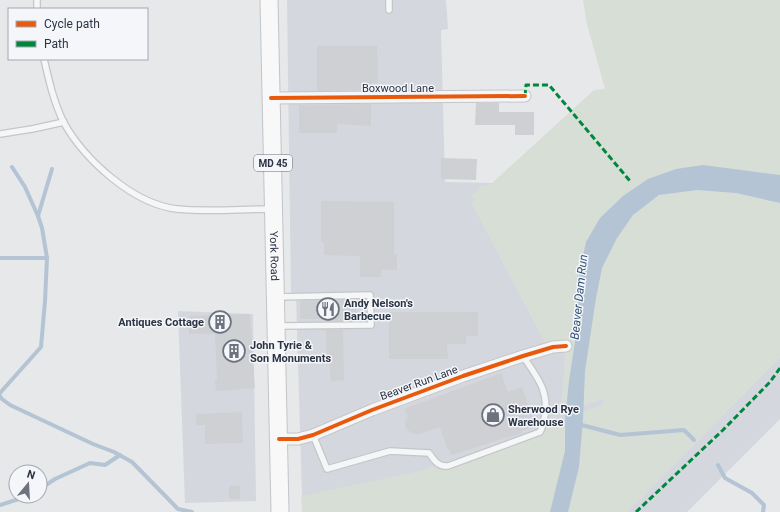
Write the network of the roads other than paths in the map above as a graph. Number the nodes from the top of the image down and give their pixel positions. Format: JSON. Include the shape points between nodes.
{"nodes":[{"id":1,"x":269,"y":0,"type":"edge"},
{"id":2,"x":389,"y":0,"type":"edge"},
{"id":3,"x":389,"y":10,"type":"dead end"},
{"id":4,"x":44,"y":60,"type":"edge"},
{"id":5,"x":525,"y":96,"type":"dead end"},
{"id":6,"x":272,"y":98,"type":"junction"},
{"id":7,"x":64,"y":122,"type":"junction"},
{"id":8,"x":0,"y":134,"type":"edge"},
{"id":9,"x":274,"y":209,"type":"junction"},
{"id":10,"x":276,"y":297,"type":"junction"},
{"id":11,"x":276,"y":326,"type":"junction"},
{"id":12,"x":566,"y":346,"type":"dead end"},
{"id":13,"x":524,"y":356,"type":"junction"},
{"id":14,"x":313,"y":435,"type":"junction"},
{"id":15,"x":279,"y":439,"type":"junction"},
{"id":16,"x":280,"y":512,"type":"edge"}],
"edges":[{"from":1,"to":6,"type":"main road","name":"York Road","number":"MD 45"},
{"from":2,"to":3,"type":"lane"},
{"from":4,"to":7,"type":"lane"},
{"from":5,"to":6,"type":"street","name":"Boxwood Lane"},
{"from":6,"to":9,"type":"main road","name":"York Road","number":"MD 45"},
{"from":7,"to":8,"type":"lane"},
{"from":7,"to":9,"type":"lane","via":[[78,144],[107,174],[129,190],[154,202],[176,209]]},
{"from":9,"to":10,"type":"main road","name":"York Road","number":"MD 45"},
{"from":10,"to":11,"type":"main road","name":"York Road","number":"MD 45"},
{"from":10,"to":11,"type":"lane","via":[[370,295],[371,325]]},
{"from":11,"to":15,"type":"main road","name":"York Road","number":"MD 45"},
{"from":12,"to":13,"type":"street","name":"Beaver Run Lane","via":[[553,347]]},
{"from":13,"to":14,"type":"street","name":"Beaver Run Lane","via":[[372,410]]},
{"from":13,"to":14,"type":"lane","via":[[546,398],[543,428],[540,432],[444,467],[437,464],[429,453],[390,451],[327,469]]},
{"from":14,"to":15,"type":"street","name":"Beaver Run Lane","via":[[298,439]]},
{"from":15,"to":16,"type":"main road","name":"York Road","number":"MD 45"}]}
